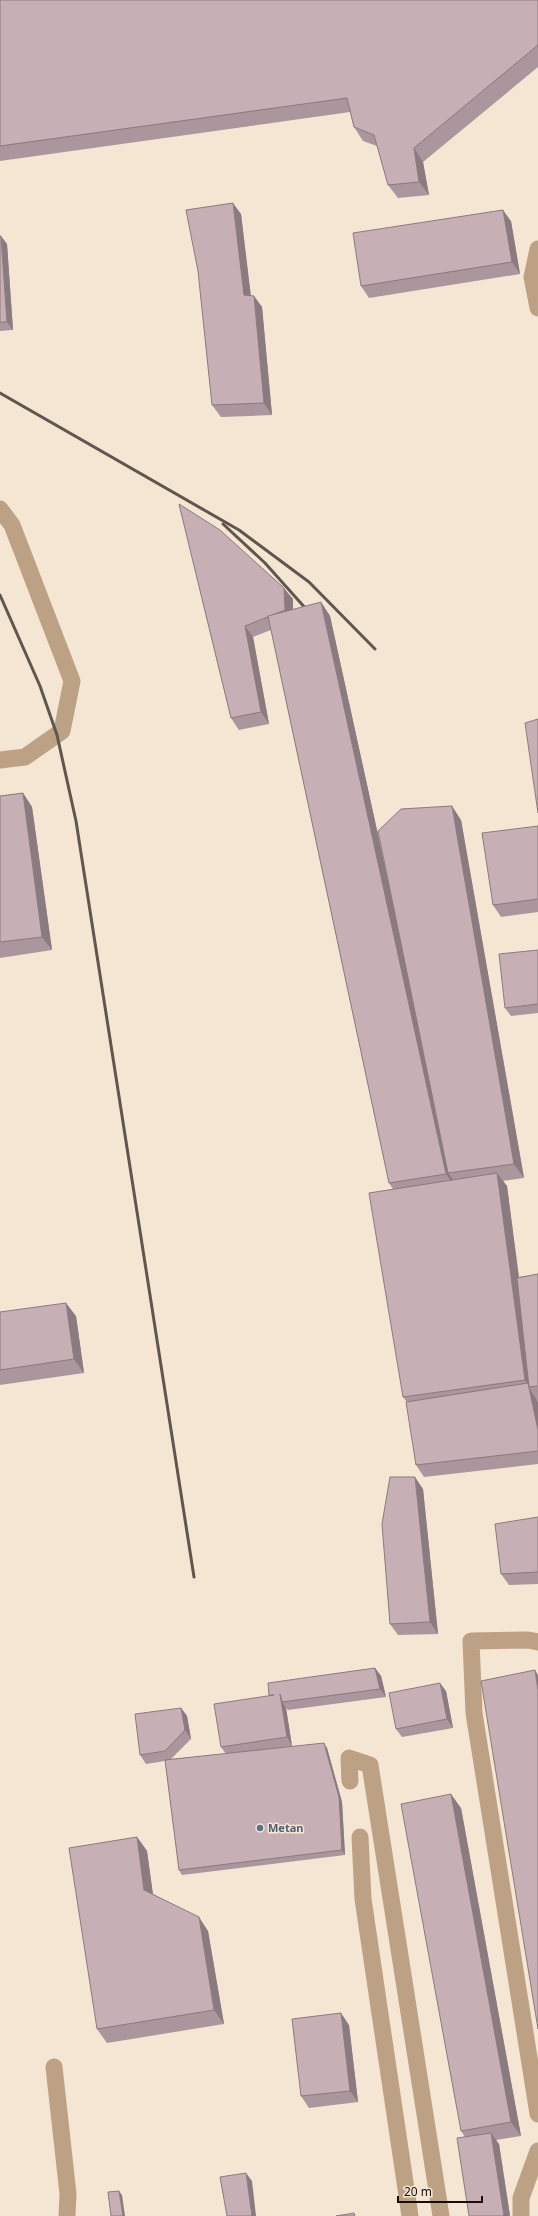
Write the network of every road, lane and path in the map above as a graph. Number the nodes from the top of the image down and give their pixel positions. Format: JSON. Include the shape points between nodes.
{"nodes":[{"id":1,"x":538,"y":249,"type":"edge"},
{"id":2,"x":538,"y":308,"type":"edge"},
{"id":3,"x":0,"y":509,"type":"edge"},
{"id":4,"x":0,"y":760,"type":"edge"},
{"id":5,"x":538,"y":1642,"type":"edge"},
{"id":6,"x":350,"y":1781,"type":"dead end"},
{"id":7,"x":360,"y":1837,"type":"dead end"},
{"id":8,"x":54,"y":2067,"type":"dead end"},
{"id":9,"x":538,"y":2114,"type":"edge"},
{"id":10,"x":538,"y":2151,"type":"edge"},
{"id":11,"x":67,"y":2216,"type":"edge"},
{"id":12,"x":410,"y":2216,"type":"edge"},
{"id":13,"x":441,"y":2216,"type":"edge"},
{"id":14,"x":521,"y":2216,"type":"edge"}],
"edges":[{"from":1,"to":2,"type":"lane","via":[[532,277]]},
{"from":3,"to":4,"type":"lane","via":[[12,525],[72,681],[62,731],[25,756]]},
{"from":5,"to":9,"type":"lane","via":[[471,1641],[474,1713]]},
{"from":6,"to":13,"type":"lane","via":[[349,1758],[370,1765]]},
{"from":7,"to":12,"type":"lane","via":[[362,1899]]},
{"from":8,"to":11,"type":"lane","via":[[68,2194]]},
{"from":10,"to":14,"type":"lane","via":[[521,2198]]}]}
